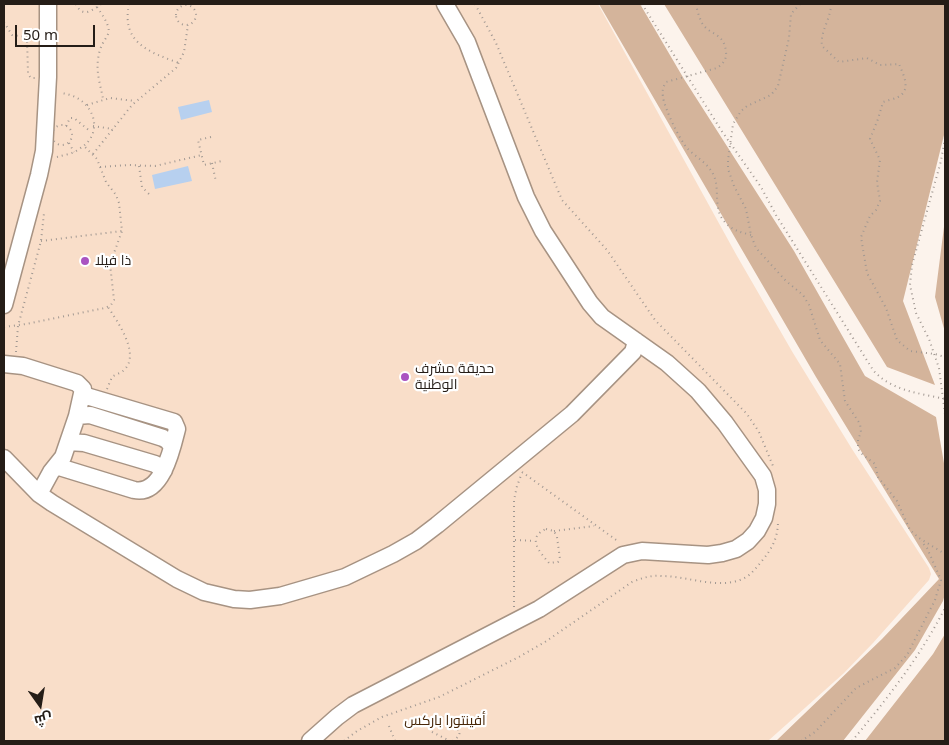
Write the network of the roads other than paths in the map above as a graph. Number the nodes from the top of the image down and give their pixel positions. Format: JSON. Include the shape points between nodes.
{"nodes":[{"id":1,"x":48,"y":4,"type":"edge"},
{"id":2,"x":445,"y":4,"type":"edge"},
{"id":3,"x":4,"y":305,"type":"edge"},
{"id":4,"x":636,"y":341,"type":"junction"},
{"id":5,"x":10,"y":364,"type":"edge"},
{"id":6,"x":83,"y":395,"type":"junction"},
{"id":7,"x":77,"y":416,"type":"junction"},
{"id":8,"x":68,"y":442,"type":"junction"},
{"id":9,"x":172,"y":447,"type":"junction"},
{"id":10,"x":4,"y":458,"type":"edge"},
{"id":11,"x":56,"y":466,"type":"junction"},
{"id":12,"x":164,"y":470,"type":"junction"},
{"id":13,"x":39,"y":494,"type":"junction"},
{"id":14,"x":310,"y":741,"type":"edge"}],
"edges":[{"from":1,"to":3,"type":"street","via":[[48,85],[42,160]]},
{"from":2,"to":4,"type":"street","via":[[476,62],[526,197],[539,223],[596,310]]},
{"from":4,"to":13,"type":"street","via":[[633,352],[517,468],[438,525],[393,554],[345,577],[280,596],[250,600],[219,596],[190,586]]},
{"from":4,"to":14,"type":"street","via":[[698,391],[763,476],[767,504],[757,531],[736,549],[722,554],[650,551],[633,552],[613,560],[553,601],[362,699]]},
{"from":5,"to":6,"type":"street","via":[[80,384],[84,389]]},
{"from":6,"to":7,"type":"street"},
{"from":6,"to":9,"type":"street","via":[[174,422],[177,429]]},
{"from":7,"to":8,"type":"street"},
{"from":7,"to":9,"type":"street","via":[[90,415],[162,438]]},
{"from":8,"to":11,"type":"street"},
{"from":8,"to":12,"type":"street","via":[[84,443],[155,464]]},
{"from":9,"to":12,"type":"street"},
{"from":10,"to":13,"type":"street"},
{"from":11,"to":12,"type":"street","via":[[138,491],[149,488]]},
{"from":11,"to":13,"type":"street"}]}
